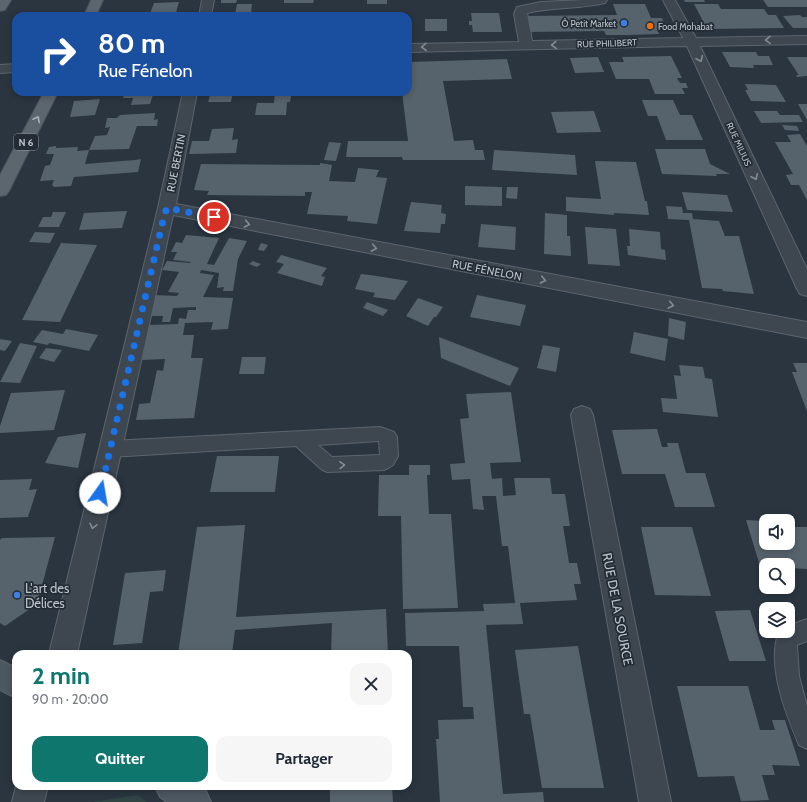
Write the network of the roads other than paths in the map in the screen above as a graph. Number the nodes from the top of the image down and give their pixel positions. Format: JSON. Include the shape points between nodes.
{"nodes":[{"id":1,"x":97,"y":0,"type":"edge"},
{"id":2,"x":208,"y":0,"type":"edge"},
{"id":3,"x":601,"y":0,"type":"edge"},
{"id":4,"x":669,"y":0,"type":"edge"},
{"id":5,"x":92,"y":12,"type":"edge"},
{"id":6,"x":206,"y":12,"type":"edge"},
{"id":7,"x":807,"y":40,"type":"edge"},
{"id":8,"x":690,"y":41,"type":"junction"},
{"id":9,"x":526,"y":45,"type":"junction"},
{"id":10,"x":412,"y":48,"type":"edge"},
{"id":11,"x":12,"y":68,"type":"edge"},
{"id":12,"x":0,"y":69,"type":"edge"},
{"id":13,"x":49,"y":96,"type":"edge"},
{"id":14,"x":189,"y":96,"type":"edge"},
{"id":15,"x":0,"y":191,"type":"edge"},
{"id":16,"x":167,"y":208,"type":"junction"},
{"id":17,"x":807,"y":289,"type":"edge"},
{"id":18,"x":807,"y":330,"type":"edge"},
{"id":19,"x":582,"y":415,"type":"dead end"},
{"id":20,"x":299,"y":438,"type":"dead end"},
{"id":21,"x":110,"y":449,"type":"junction"},
{"id":22,"x":807,"y":630,"type":"edge"},
{"id":23,"x":64,"y":650,"type":"edge"},
{"id":24,"x":0,"y":674,"type":"edge"},
{"id":25,"x":12,"y":682,"type":"edge"},
{"id":26,"x":807,"y":737,"type":"edge"},
{"id":27,"x":31,"y":790,"type":"edge"},
{"id":28,"x":178,"y":790,"type":"edge"},
{"id":29,"x":28,"y":802,"type":"edge"},
{"id":30,"x":195,"y":802,"type":"edge"},
{"id":31,"x":655,"y":802,"type":"edge"}],
"edges":[{"from":1,"to":5,"type":"main road"},
{"from":2,"to":6,"type":"street"},
{"from":3,"to":9,"type":"street","via":[[522,10],[520,14]]},
{"from":4,"to":8,"type":"street","name":"RUE MILIUS"},
{"from":7,"to":8,"type":"street","name":"RUE PHILIBERT","one_way":true},
{"from":8,"to":9,"type":"street","name":"RUE PHILIBERT","one_way":true},
{"from":8,"to":17,"type":"street","name":"RUE MILIUS","one_way":true},
{"from":9,"to":10,"type":"street","name":"RUE PHILIBERT","one_way":true},
{"from":11,"to":12,"type":"street"},
{"from":15,"to":13,"type":"main road","number":"N 6","one_way":true},
{"from":14,"to":16,"type":"street","name":"RUE BERTIN"},
{"from":16,"to":18,"type":"street","name":"RUE FÉNELON","one_way":true},
{"from":16,"to":21,"type":"street","name":"RUE BERTIN"},
{"from":19,"to":31,"type":"street","name":"RUE DE LA SOURCE"},
{"from":20,"to":21,"type":"lane"},
{"from":21,"to":23,"type":"street","name":"RUE BERTIN","one_way":true},
{"from":22,"to":26,"type":"lane","via":[[787,639],[784,653]]},
{"from":24,"to":25,"type":"main road"},
{"from":27,"to":29,"type":"street"},
{"from":28,"to":30,"type":"main road"}]}
